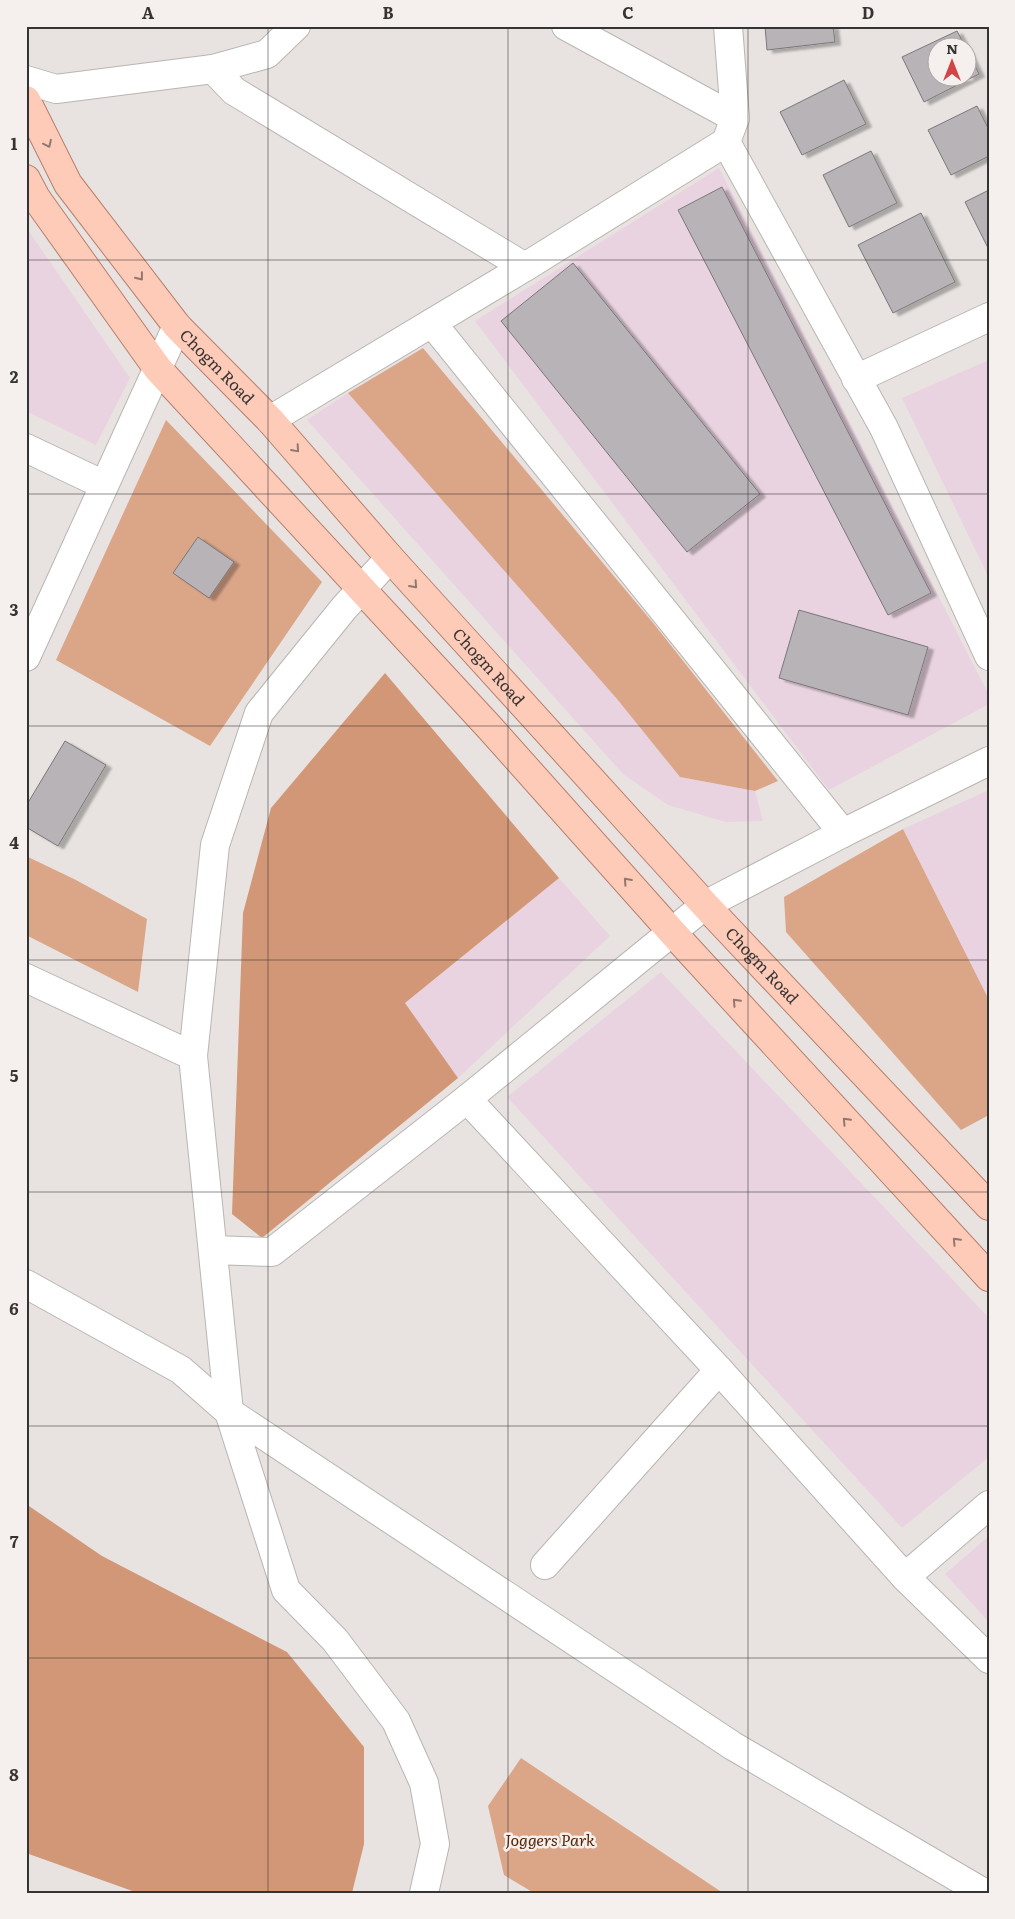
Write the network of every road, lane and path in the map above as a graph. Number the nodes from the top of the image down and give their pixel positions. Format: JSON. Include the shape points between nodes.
{"nodes":[{"id":1,"x":296,"y":26,"type":"edge"},
{"id":2,"x":566,"y":26,"type":"edge"},
{"id":3,"x":728,"y":26,"type":"edge"},
{"id":4,"x":214,"y":69,"type":"junction"},
{"id":5,"x":26,"y":80,"type":"edge"},
{"id":6,"x":26,"y":100,"type":"edge"},
{"id":7,"x":730,"y":130,"type":"junction"},
{"id":8,"x":26,"y":179,"type":"edge"},
{"id":9,"x":525,"y":266,"type":"junction"},
{"id":10,"x":989,"y":317,"type":"edge"},
{"id":11,"x":432,"y":323,"type":"junction"},
{"id":12,"x":177,"y":326,"type":"junction"},
{"id":13,"x":158,"y":369,"type":"junction"},
{"id":14,"x":856,"y":380,"type":"junction"},
{"id":15,"x":270,"y":420,"type":"junction"},
{"id":16,"x":26,"y":448,"type":"edge"},
{"id":17,"x":104,"y":485,"type":"junction"},
{"id":18,"x":390,"y":558,"type":"junction"},
{"id":19,"x":361,"y":589,"type":"junction"},
{"id":20,"x":989,"y":656,"type":"edge"},
{"id":21,"x":26,"y":657,"type":"edge"},
{"id":22,"x":989,"y":761,"type":"edge"},
{"id":23,"x":843,"y":833,"type":"junction"},
{"id":24,"x":705,"y":905,"type":"junction"},
{"id":25,"x":672,"y":932,"type":"junction"},
{"id":26,"x":26,"y":978,"type":"edge"},
{"id":27,"x":194,"y":1056,"type":"junction"},
{"id":28,"x":467,"y":1099,"type":"junction"},
{"id":29,"x":985,"y":1196,"type":"edge"},
{"id":30,"x":214,"y":1250,"type":"junction"},
{"id":31,"x":989,"y":1277,"type":"edge"},
{"id":32,"x":26,"y":1284,"type":"edge"},
{"id":33,"x":719,"y":1370,"type":"junction"},
{"id":34,"x":229,"y":1412,"type":"junction"},
{"id":35,"x":989,"y":1505,"type":"edge"},
{"id":36,"x":545,"y":1565,"type":"dead end"},
{"id":37,"x":905,"y":1577,"type":"junction"},
{"id":38,"x":989,"y":1659,"type":"edge"},
{"id":39,"x":424,"y":1893,"type":"edge"},
{"id":40,"x":984,"y":1893,"type":"edge"}],
"edges":[{"from":1,"to":4,"type":"street","via":[[267,54]]},
{"from":2,"to":7,"type":"street"},
{"from":3,"to":7,"type":"street"},
{"from":4,"to":5,"type":"street","via":[[56,89]]},
{"from":4,"to":9,"type":"street","via":[[234,91]]},
{"from":6,"to":12,"type":"main road","name":"Chogm Road","one_way":true,"via":[[68,184]]},
{"from":7,"to":9,"type":"street"},
{"from":7,"to":14,"type":"street"},
{"from":8,"to":13,"type":"main road","via":[[36,198]]},
{"from":9,"to":11,"type":"street"},
{"from":10,"to":14,"type":"street"},
{"from":11,"to":15,"type":"street"},
{"from":11,"to":23,"type":"street"},
{"from":12,"to":13,"type":"street"},
{"from":12,"to":15,"type":"main road","name":"Chogm Road"},
{"from":13,"to":17,"type":"street"},
{"from":13,"to":19,"type":"main road"},
{"from":14,"to":20,"type":"street","via":[[884,428]]},
{"from":15,"to":18,"type":"main road","name":"Chogm Road","one_way":true},
{"from":16,"to":17,"type":"street"},
{"from":17,"to":21,"type":"street"},
{"from":18,"to":19,"type":"street"},
{"from":18,"to":24,"type":"main road","name":"Chogm Road","one_way":true},
{"from":25,"to":19,"type":"main road","one_way":true},
{"from":19,"to":27,"type":"street","via":[[259,713],[215,845]]},
{"from":22,"to":23,"type":"street"},
{"from":23,"to":24,"type":"street"},
{"from":24,"to":25,"type":"street"},
{"from":24,"to":29,"type":"main road","name":"Chogm Road"},
{"from":25,"to":28,"type":"street"},
{"from":31,"to":25,"type":"main road","one_way":true},
{"from":26,"to":27,"type":"street"},
{"from":27,"to":30,"type":"street"},
{"from":28,"to":30,"type":"street","via":[[272,1252]]},
{"from":28,"to":33,"type":"street"},
{"from":30,"to":34,"type":"street"},
{"from":32,"to":34,"type":"street","via":[[181,1370]]},
{"from":33,"to":36,"type":"street"},
{"from":33,"to":37,"type":"street"},
{"from":34,"to":39,"type":"street","via":[[286,1590],[335,1640],[396,1721],[424,1783],[435,1844]]},
{"from":34,"to":40,"type":"street","via":[[733,1746]]},
{"from":35,"to":37,"type":"street"},
{"from":37,"to":38,"type":"street"}]}
